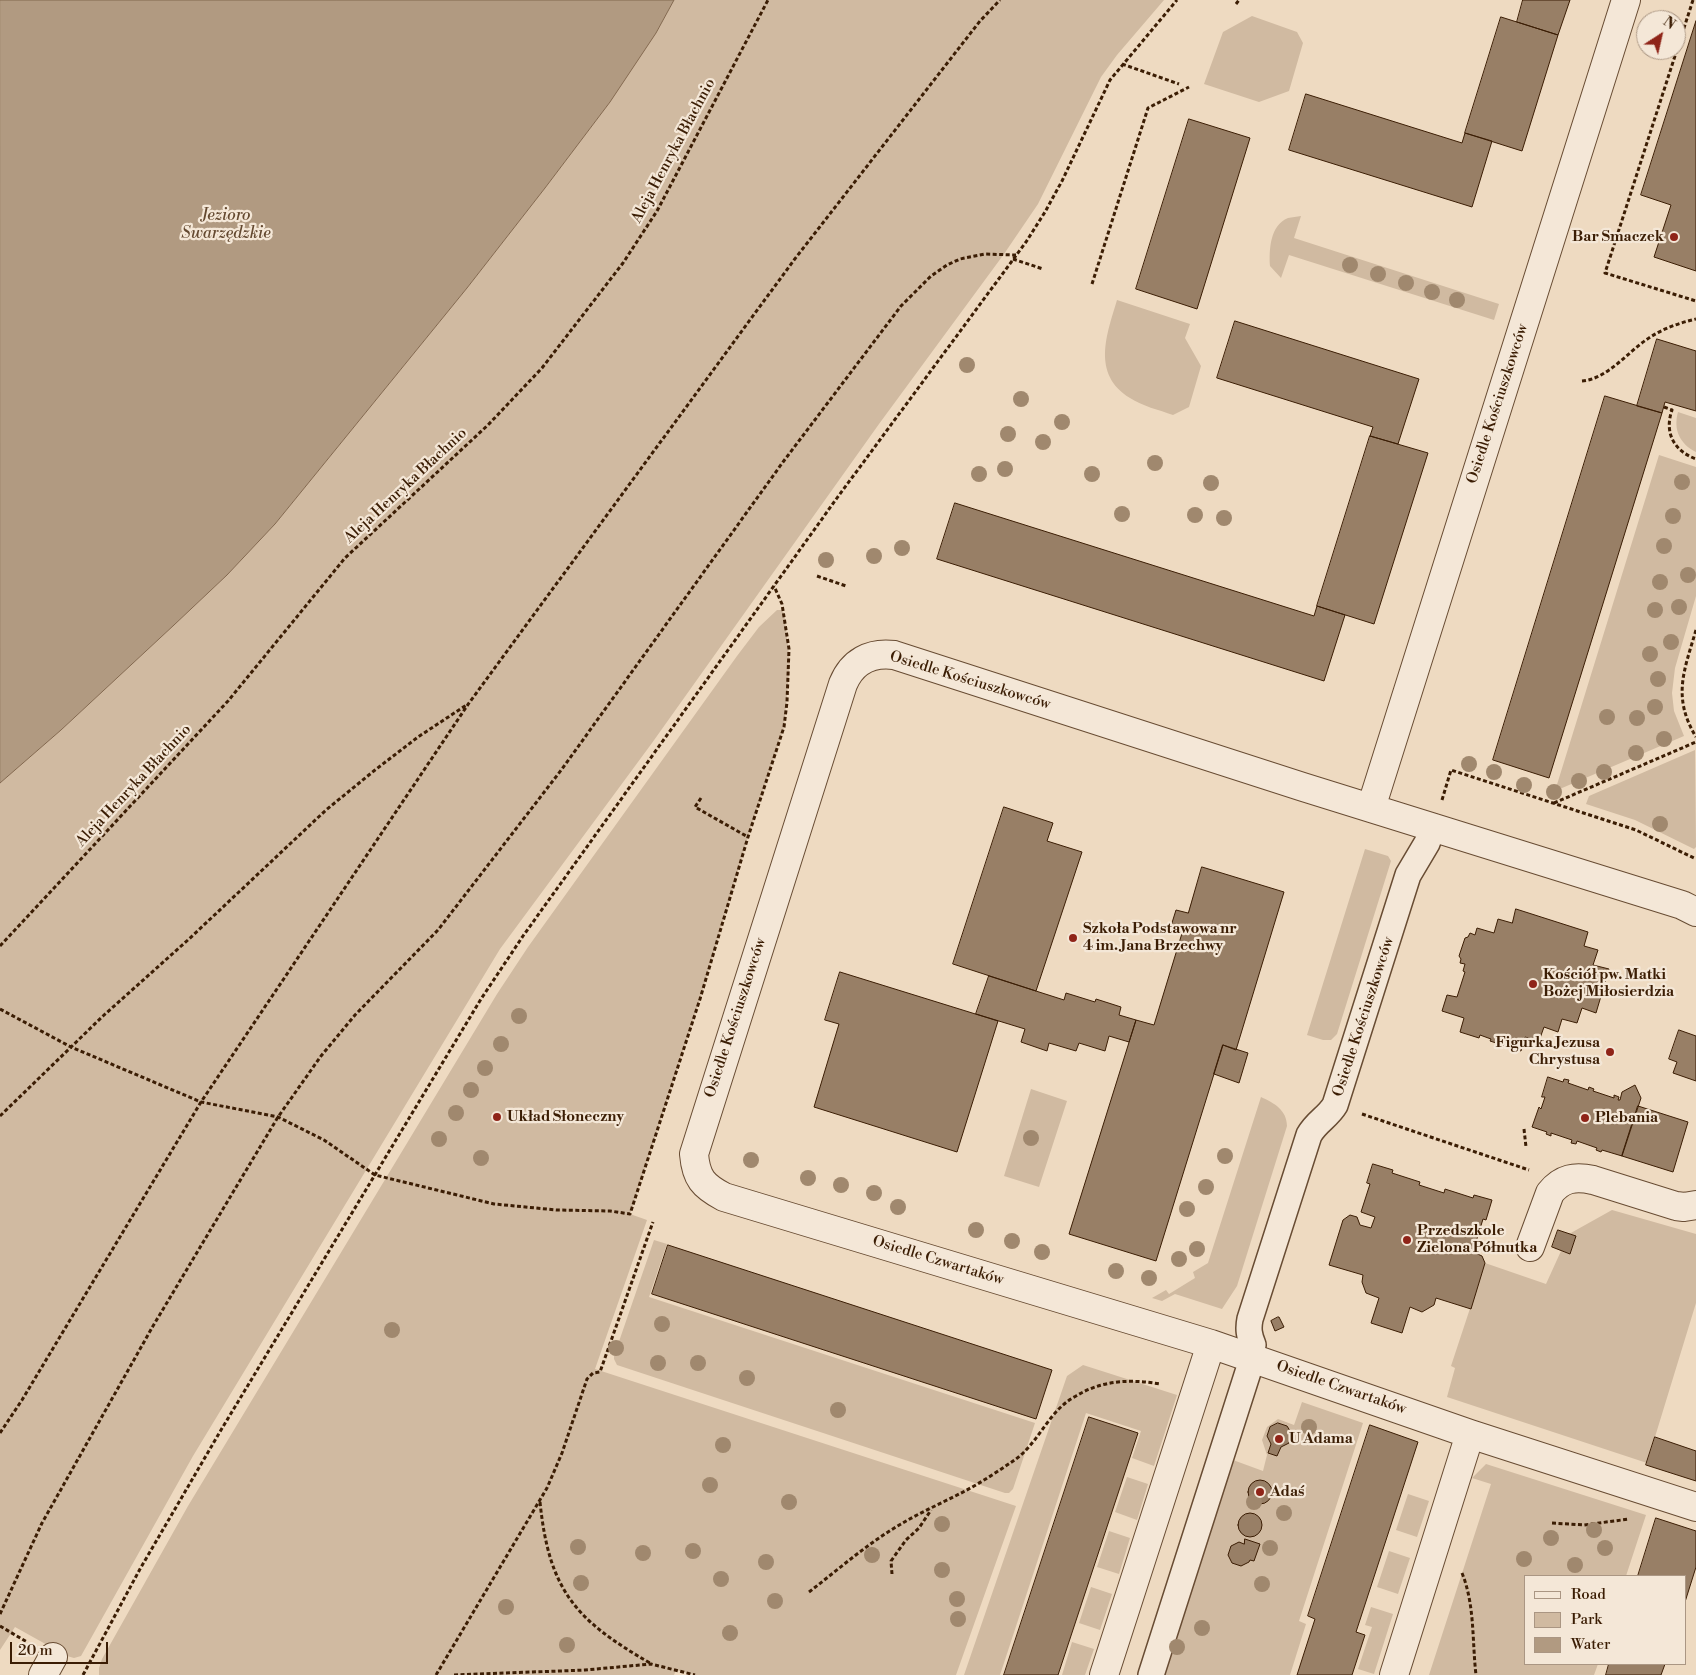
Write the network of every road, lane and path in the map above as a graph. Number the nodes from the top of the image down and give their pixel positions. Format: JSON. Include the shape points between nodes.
{"nodes":[{"id":1,"x":768,"y":0,"type":"edge"},
{"id":2,"x":1000,"y":0,"type":"edge"},
{"id":3,"x":1177,"y":0,"type":"edge"},
{"id":4,"x":1239,"y":0,"type":"edge"},
{"id":5,"x":1626,"y":0,"type":"edge"},
{"id":6,"x":1693,"y":0,"type":"edge"},
{"id":7,"x":1236,"y":4,"type":"dead end"},
{"id":8,"x":1122,"y":64,"type":"junction"},
{"id":9,"x":1179,"y":84,"type":"dead end"},
{"id":10,"x":1190,"y":87,"type":"dead end"},
{"id":11,"x":1016,"y":255,"type":"junction"},
{"id":12,"x":1013,"y":259,"type":"junction"},
{"id":13,"x":1044,"y":269,"type":"dead end"},
{"id":14,"x":1092,"y":284,"type":"dead end"},
{"id":15,"x":1696,"y":301,"type":"edge"},
{"id":16,"x":1696,"y":319,"type":"edge"},
{"id":17,"x":1582,"y":381,"type":"dead end"},
{"id":18,"x":1664,"y":408,"type":"dead end"},
{"id":19,"x":1696,"y":459,"type":"edge"},
{"id":20,"x":817,"y":576,"type":"dead end"},
{"id":21,"x":774,"y":586,"type":"junction"},
{"id":22,"x":846,"y":586,"type":"dead end"},
{"id":23,"x":1696,"y":630,"type":"edge"},
{"id":24,"x":469,"y":703,"type":"junction"},
{"id":25,"x":1696,"y":737,"type":"edge"},
{"id":26,"x":1696,"y":742,"type":"edge"},
{"id":27,"x":701,"y":798,"type":"dead end"},
{"id":28,"x":1554,"y":803,"type":"junction"},
{"id":29,"x":1371,"y":808,"type":"junction"},
{"id":30,"x":1433,"y":827,"type":"junction"},
{"id":31,"x":748,"y":837,"type":"junction"},
{"id":32,"x":1696,"y":858,"type":"edge"},
{"id":33,"x":1696,"y":912,"type":"edge"},
{"id":34,"x":0,"y":946,"type":"edge"},
{"id":35,"x":0,"y":1009,"type":"edge"},
{"id":36,"x":71,"y":1047,"type":"junction"},
{"id":37,"x":201,"y":1102,"type":"junction"},
{"id":38,"x":1336,"y":1105,"type":"junction"},
{"id":39,"x":0,"y":1116,"type":"edge"},
{"id":40,"x":278,"y":1117,"type":"junction"},
{"id":41,"x":1524,"y":1129,"type":"dead end"},
{"id":42,"x":695,"y":1147,"type":"joint"},
{"id":43,"x":1526,"y":1147,"type":"dead end"},
{"id":44,"x":1513,"y":1163,"type":"dead end"},
{"id":45,"x":375,"y":1175,"type":"junction"},
{"id":46,"x":1696,"y":1205,"type":"edge"},
{"id":47,"x":653,"y":1222,"type":"dead end"},
{"id":48,"x":1530,"y":1247,"type":"dead end"},
{"id":49,"x":1212,"y":1344,"type":"junction"},
{"id":50,"x":1253,"y":1345,"type":"dead end"},
{"id":51,"x":1248,"y":1372,"type":"dead end"},
{"id":52,"x":1160,"y":1384,"type":"dead end"},
{"id":53,"x":0,"y":1433,"type":"edge"},
{"id":54,"x":1470,"y":1434,"type":"junction"},
{"id":55,"x":540,"y":1502,"type":"junction"},
{"id":56,"x":932,"y":1507,"type":"junction"},
{"id":57,"x":1696,"y":1507,"type":"edge"},
{"id":58,"x":1630,"y":1519,"type":"dead end"},
{"id":59,"x":1552,"y":1524,"type":"dead end"},
{"id":60,"x":1462,"y":1573,"type":"dead end"},
{"id":61,"x":892,"y":1574,"type":"dead end"},
{"id":62,"x":809,"y":1592,"type":"dead end"},
{"id":63,"x":0,"y":1614,"type":"edge"},
{"id":64,"x":651,"y":1664,"type":"junction"},
{"id":65,"x":83,"y":1675,"type":"edge"},
{"id":66,"x":436,"y":1675,"type":"edge"},
{"id":67,"x":454,"y":1675,"type":"edge"},
{"id":68,"x":695,"y":1675,"type":"edge"},
{"id":69,"x":1104,"y":1675,"type":"edge"},
{"id":70,"x":1151,"y":1675,"type":"edge"},
{"id":71,"x":1394,"y":1675,"type":"edge"},
{"id":72,"x":1476,"y":1675,"type":"edge"}],
"edges":[{"from":1,"to":34,"type":"path","name":"Aleja Henryka Błachnio","via":[[658,211],[623,263],[542,368],[488,425],[345,558],[228,701]]},
{"from":2,"to":24,"type":"path","via":[[980,21],[794,260]]},
{"from":3,"to":8,"type":"path"},
{"from":4,"to":7,"type":"path"},
{"from":5,"to":29,"type":"street","name":"Osiedle Kościuszkowców"},
{"from":6,"to":15,"type":"path","via":[[1605,273]]},
{"from":8,"to":9,"type":"path"},
{"from":8,"to":11,"type":"path","via":[[1108,83],[1045,212]]},
{"from":10,"to":14,"type":"path","via":[[1148,108]]},
{"from":11,"to":12,"type":"path"},
{"from":11,"to":40,"type":"path","via":[[985,254],[960,258],[931,276],[901,306],[782,462],[556,776],[438,930],[355,1015]]},
{"from":12,"to":13,"type":"path"},
{"from":12,"to":21,"type":"path"},
{"from":16,"to":17,"type":"path","via":[[1653,335],[1599,376]]},
{"from":18,"to":19,"type":"path","via":[[1672,410],[1669,426],[1672,440],[1683,453]]},
{"from":20,"to":22,"type":"path"},
{"from":21,"to":31,"type":"path","via":[[782,604],[789,649],[787,702],[784,727]]},
{"from":21,"to":45,"type":"path","via":[[523,936],[481,999]]},
{"from":23,"to":25,"type":"path","via":[[1681,688],[1685,713]]},
{"from":24,"to":36,"type":"path","via":[[418,737],[326,810]]},
{"from":24,"to":37,"type":"path"},
{"from":26,"to":28,"type":"path"},
{"from":27,"to":31,"type":"path","via":[[695,807]]},
{"from":28,"to":30,"type":"path","via":[[1451,770]]},
{"from":28,"to":32,"type":"path","via":[[1646,833]]},
{"from":29,"to":30,"type":"street","name":"Osiedle Kościuszkowców"},
{"from":29,"to":42,"type":"street","name":"Osiedle Kościuszkowców","via":[[894,655],[860,661],[842,684]]},
{"from":30,"to":33,"type":"street","name":"Osiedle Kościuszkowców"},
{"from":30,"to":38,"type":"street","name":"Osiedle Kościuszkowców","via":[[1408,875]]},
{"from":31,"to":45,"type":"path","via":[[700,999],[630,1214],[494,1204]]},
{"from":35,"to":36,"type":"path"},
{"from":36,"to":37,"type":"path"},
{"from":36,"to":39,"type":"path"},
{"from":37,"to":40,"type":"path"},
{"from":37,"to":53,"type":"path"},
{"from":38,"to":44,"type":"path"},
{"from":38,"to":50,"type":"street","name":"Osiedle Kościuszkowców","via":[[1309,1135],[1250,1318],[1249,1336]]},
{"from":40,"to":45,"type":"path","via":[[324,1140]]},
{"from":40,"to":63,"type":"path","via":[[153,1326],[42,1522]]},
{"from":41,"to":43,"type":"path"},
{"from":42,"to":49,"type":"street","name":"Osiedle Czwartaków","via":[[698,1177],[724,1197]]},
{"from":45,"to":65,"type":"path","via":[[149,1552]]},
{"from":46,"to":48,"type":"street","via":[[1676,1206],[1593,1180],[1568,1179],[1550,1192]]},
{"from":47,"to":55,"type":"path","via":[[600,1372],[593,1373],[587,1380],[558,1464]]},
{"from":49,"to":54,"type":"street","name":"Osiedle Czwartaków"},
{"from":49,"to":69,"type":"street"},
{"from":51,"to":70,"type":"street"},
{"from":52,"to":56,"type":"path","via":[[1125,1380],[1077,1395],[1053,1414],[1034,1442],[1016,1458],[967,1490]]},
{"from":54,"to":57,"type":"street","name":"Osiedle Czwartaków"},
{"from":54,"to":71,"type":"street"},
{"from":55,"to":64,"type":"path","via":[[546,1547],[562,1588],[573,1606],[605,1636]]},
{"from":55,"to":66,"type":"path"},
{"from":56,"to":61,"type":"path","via":[[919,1528],[891,1560]]},
{"from":56,"to":62,"type":"path","via":[[883,1535]]},
{"from":58,"to":59,"type":"path","via":[[1584,1525]]},
{"from":60,"to":72,"type":"path","via":[[1471,1602]]},
{"from":64,"to":67,"type":"path"},
{"from":64,"to":68,"type":"path"}]}
